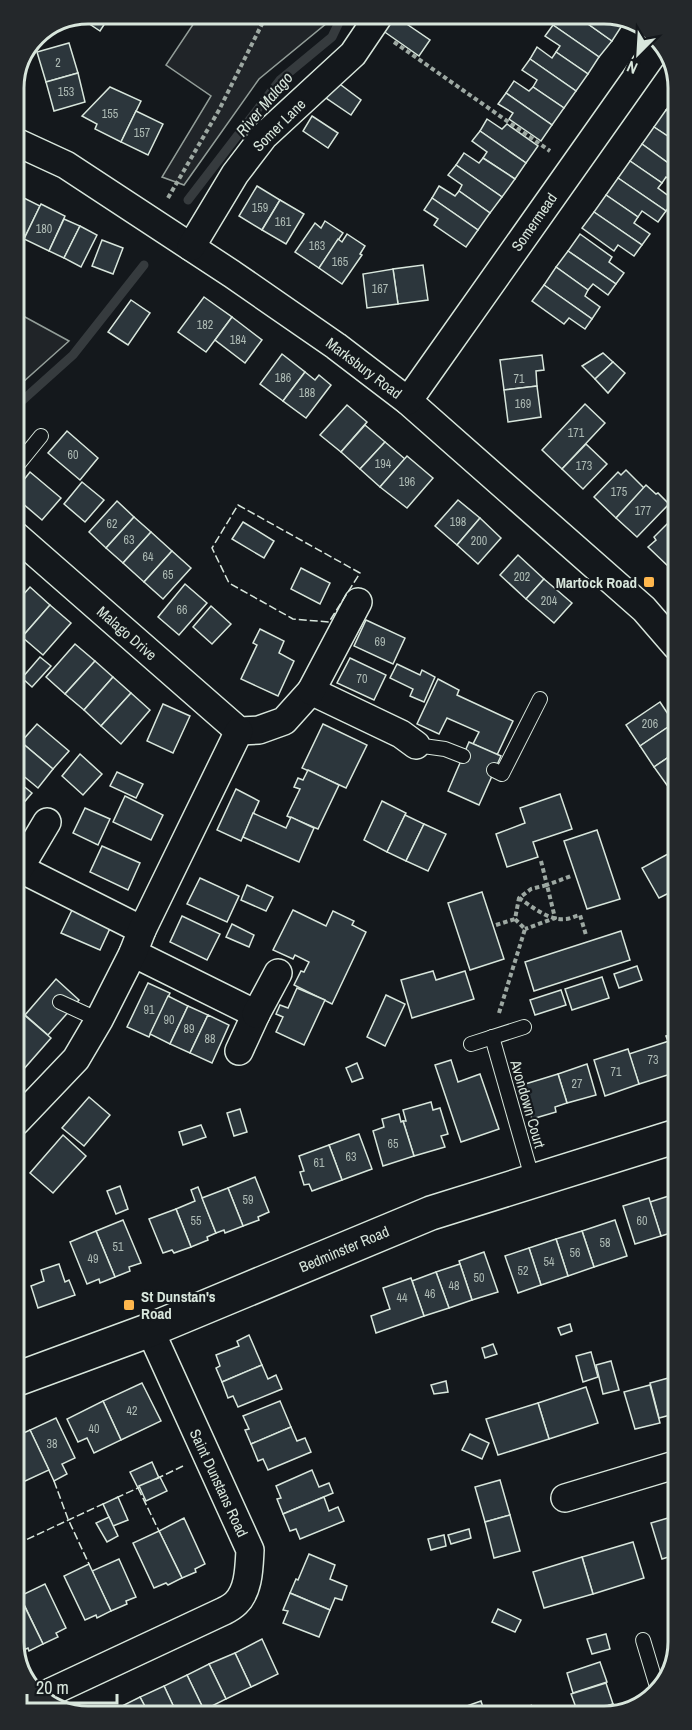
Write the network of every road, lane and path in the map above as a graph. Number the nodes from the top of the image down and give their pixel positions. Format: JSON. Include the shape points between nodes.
{"nodes":[{"id":1,"x":262,"y":24,"type":"edge"},
{"id":2,"x":373,"y":24,"type":"edge"},
{"id":3,"x":381,"y":24,"type":"edge"},
{"id":4,"x":655,"y":51,"type":"edge"},
{"id":5,"x":24,"y":146,"type":"edge"},
{"id":6,"x":573,"y":167,"type":"junction"},
{"id":7,"x":155,"y":223,"type":"junction"},
{"id":8,"x":187,"y":244,"type":"junction"},
{"id":9,"x":408,"y":401,"type":"junction"},
{"id":10,"x":41,"y":436,"type":"dead end"},
{"id":11,"x":24,"y":457,"type":"edge"},
{"id":12,"x":24,"y":543,"type":"edge"},
{"id":13,"x":358,"y":602,"type":"dead end"},
{"id":14,"x":668,"y":637,"type":"edge"},
{"id":15,"x":311,"y":691,"type":"junction"},
{"id":16,"x":540,"y":699,"type":"dead end"},
{"id":17,"x":239,"y":731,"type":"junction"},
{"id":18,"x":416,"y":745,"type":"joint"},
{"id":19,"x":463,"y":756,"type":"dead end"},
{"id":20,"x":494,"y":770,"type":"dead end"},
{"id":21,"x":47,"y":822,"type":"dead end"},
{"id":22,"x":24,"y":860,"type":"edge"},
{"id":23,"x":540,"y":861,"type":"dead end"},
{"id":24,"x":24,"y":875,"type":"edge"},
{"id":25,"x":571,"y":876,"type":"dead end"},
{"id":26,"x":548,"y":885,"type":"junction"},
{"id":27,"x":519,"y":898,"type":"junction"},
{"id":28,"x":555,"y":918,"type":"junction"},
{"id":29,"x":515,"y":919,"type":"junction"},
{"id":30,"x":496,"y":925,"type":"dead end"},
{"id":31,"x":525,"y":929,"type":"junction"},
{"id":32,"x":586,"y":935,"type":"dead end"},
{"id":33,"x":138,"y":941,"type":"junction"},
{"id":34,"x":278,"y":973,"type":"dead end"},
{"id":35,"x":60,"y":1002,"type":"dead end"},
{"id":36,"x":256,"y":1014,"type":"junction"},
{"id":37,"x":99,"y":1020,"type":"junction"},
{"id":38,"x":524,"y":1027,"type":"dead end"},
{"id":39,"x":492,"y":1037,"type":"junction"},
{"id":40,"x":471,"y":1044,"type":"dead end"},
{"id":41,"x":239,"y":1051,"type":"dead end"},
{"id":42,"x":24,"y":1113,"type":"edge"},
{"id":43,"x":668,"y":1139,"type":"edge"},
{"id":44,"x":533,"y":1181,"type":"junction"},
{"id":45,"x":150,"y":1330,"type":"junction"},
{"id":46,"x":24,"y":1376,"type":"edge"},
{"id":47,"x":668,"y":1467,"type":"edge"},
{"id":48,"x":565,"y":1498,"type":"dead end"},
{"id":49,"x":643,"y":1640,"type":"dead end"},
{"id":50,"x":655,"y":1681,"type":"edge"},
{"id":51,"x":49,"y":1693,"type":"edge"}],
"edges":[{"from":1,"to":7,"type":"path"},
{"from":2,"to":8,"type":"street","name":"Somer Lane","via":[[353,54],[264,136]]},
{"from":3,"to":6,"type":"path"},
{"from":4,"to":6,"type":"street","name":"Somermead"},
{"from":5,"to":7,"type":"street","name":"Marksbury Road","via":[[66,165]]},
{"from":6,"to":9,"type":"street","name":"Somermead"},
{"from":7,"to":8,"type":"street","name":"Marksbury Road"},
{"from":8,"to":9,"type":"street","name":"Marksbury Road","via":[[336,346]]},
{"from":9,"to":14,"type":"street","name":"Marksbury Road","via":[[644,609]]},
{"from":10,"to":11,"type":"lane"},
{"from":12,"to":17,"type":"street","name":"Malago Drive"},
{"from":13,"to":15,"type":"street"},
{"from":15,"to":17,"type":"street","via":[[284,721],[259,730]]},
{"from":15,"to":18,"type":"street"},
{"from":16,"to":20,"type":"lane","via":[[502,774]]},
{"from":17,"to":33,"type":"street"},
{"from":18,"to":19,"type":"lane","via":[[445,748]]},
{"from":21,"to":22,"type":"street"},
{"from":23,"to":26,"type":"path"},
{"from":24,"to":33,"type":"street"},
{"from":25,"to":26,"type":"path"},
{"from":26,"to":27,"type":"path"},
{"from":26,"to":28,"type":"path"},
{"from":27,"to":28,"type":"path"},
{"from":27,"to":29,"type":"path"},
{"from":28,"to":31,"type":"path"},
{"from":28,"to":32,"type":"path","via":[[579,915]]},
{"from":29,"to":30,"type":"path"},
{"from":29,"to":31,"type":"path"},
{"from":31,"to":39,"type":"path"},
{"from":33,"to":36,"type":"street"},
{"from":33,"to":37,"type":"street"},
{"from":34,"to":36,"type":"street"},
{"from":35,"to":37,"type":"lane"},
{"from":36,"to":41,"type":"street"},
{"from":37,"to":42,"type":"street","via":[[75,1059]]},
{"from":38,"to":39,"type":"lane"},
{"from":39,"to":40,"type":"lane"},
{"from":39,"to":44,"type":"lane","name":"Avondown Court"},
{"from":43,"to":44,"type":"main road","name":"Bedminster Road"},
{"from":44,"to":45,"type":"main road","name":"Bedminster Road","via":[[431,1213]]},
{"from":45,"to":46,"type":"main road","name":"Bedminster Road"},
{"from":45,"to":51,"type":"street","name":"Saint Dunstans Road","via":[[250,1550],[245,1589],[236,1603],[224,1611]]},
{"from":47,"to":48,"type":"street"},
{"from":49,"to":50,"type":"lane"}]}
